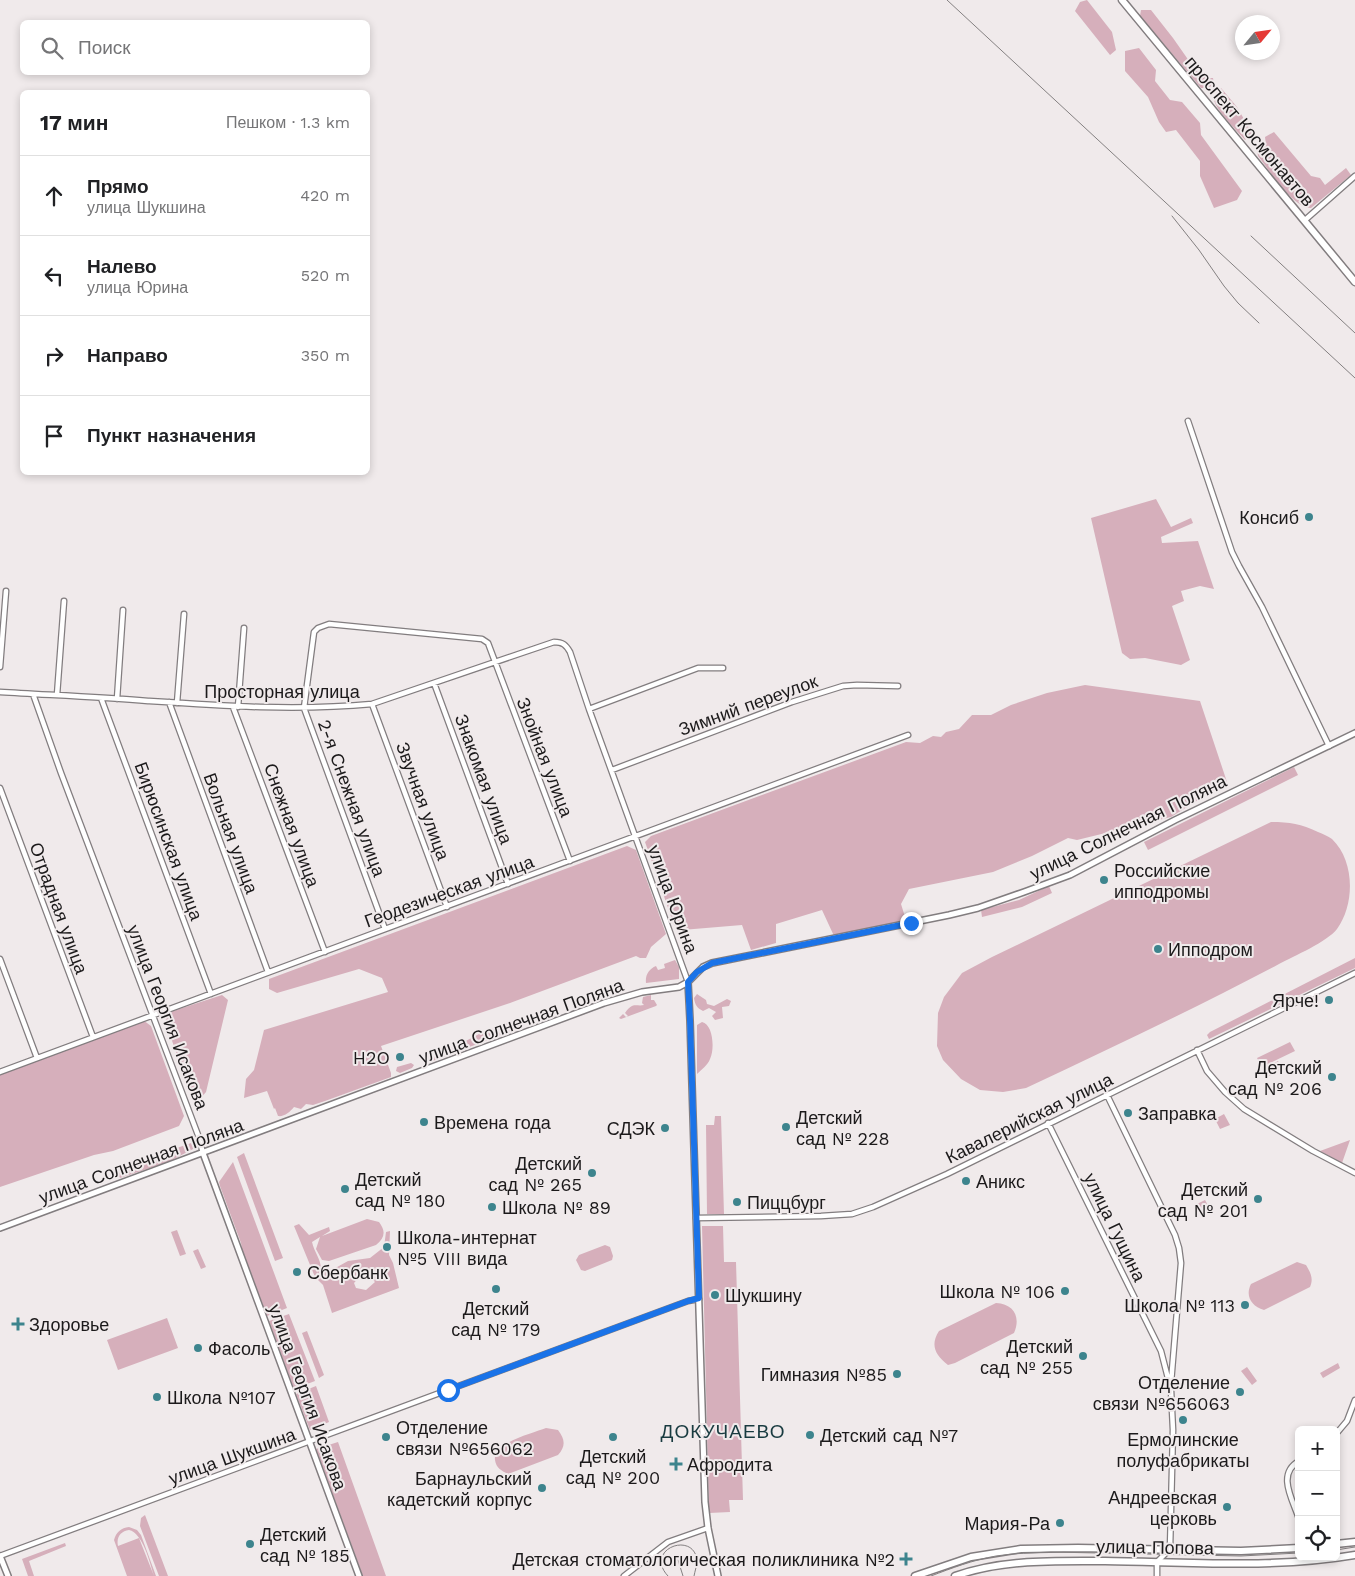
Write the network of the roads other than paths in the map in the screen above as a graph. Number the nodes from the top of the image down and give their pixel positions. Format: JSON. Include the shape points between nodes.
{"nodes":[{"id":1,"x":1122,"y":0,"type":"edge"},
{"id":2,"x":1355,"y":176,"type":"edge"},
{"id":3,"x":1304,"y":220,"type":"junction"},
{"id":4,"x":1355,"y":282,"type":"edge"},
{"id":5,"x":1188,"y":421,"type":"dead end"},
{"id":6,"x":6,"y":591,"type":"dead end"},
{"id":7,"x":64,"y":601,"type":"dead end"},
{"id":8,"x":123,"y":610,"type":"dead end"},
{"id":9,"x":184,"y":614,"type":"dead end"},
{"id":10,"x":329,"y":624,"type":"joint"},
{"id":11,"x":244,"y":628,"type":"dead end"},
{"id":12,"x":554,"y":642,"type":"joint"},
{"id":13,"x":495,"y":662,"type":"junction"},
{"id":14,"x":0,"y":667,"type":"edge"},
{"id":15,"x":723,"y":668,"type":"dead end"},
{"id":16,"x":434,"y":684,"type":"junction"},
{"id":17,"x":898,"y":686,"type":"dead end"},
{"id":18,"x":0,"y":692,"type":"edge"},
{"id":19,"x":33,"y":694,"type":"junction"},
{"id":20,"x":57,"y":695,"type":"junction"},
{"id":21,"x":101,"y":698,"type":"junction"},
{"id":22,"x":117,"y":699,"type":"junction"},
{"id":23,"x":168,"y":702,"type":"junction"},
{"id":24,"x":176,"y":703,"type":"junction"},
{"id":25,"x":372,"y":704,"type":"junction"},
{"id":26,"x":236,"y":707,"type":"junction"},
{"id":27,"x":304,"y":708,"type":"junction"},
{"id":28,"x":589,"y":709,"type":"junction"},
{"id":29,"x":1355,"y":733,"type":"edge"},
{"id":30,"x":908,"y":735,"type":"dead end"},
{"id":31,"x":1330,"y":746,"type":"junction"},
{"id":32,"x":612,"y":770,"type":"junction"},
{"id":33,"x":0,"y":788,"type":"edge"},
{"id":34,"x":635,"y":837,"type":"junction"},
{"id":35,"x":570,"y":861,"type":"junction"},
{"id":36,"x":508,"y":884,"type":"junction"},
{"id":37,"x":447,"y":907,"type":"junction"},
{"id":38,"x":385,"y":929,"type":"junction"},
{"id":39,"x":324,"y":952,"type":"junction"},
{"id":40,"x":0,"y":959,"type":"edge"},
{"id":41,"x":268,"y":972,"type":"junction"},
{"id":42,"x":1355,"y":973,"type":"edge"},
{"id":43,"x":688,"y":982,"type":"junction"},
{"id":44,"x":211,"y":994,"type":"junction"},
{"id":45,"x":153,"y":1015,"type":"junction"},
{"id":46,"x":93,"y":1037,"type":"junction"},
{"id":47,"x":1197,"y":1050,"type":"junction"},
{"id":48,"x":37,"y":1058,"type":"junction"},
{"id":49,"x":0,"y":1072,"type":"edge"},
{"id":50,"x":1107,"y":1095,"type":"junction"},
{"id":51,"x":1048,"y":1123,"type":"junction"},
{"id":52,"x":203,"y":1153,"type":"junction"},
{"id":53,"x":1355,"y":1173,"type":"edge"},
{"id":54,"x":696,"y":1218,"type":"junction"},
{"id":55,"x":0,"y":1228,"type":"edge"},
{"id":56,"x":699,"y":1298,"type":"junction"},
{"id":57,"x":1171,"y":1390,"type":"junction"},
{"id":58,"x":1355,"y":1400,"type":"edge"},
{"id":59,"x":1340,"y":1429,"type":"edge"},
{"id":60,"x":309,"y":1442,"type":"junction"},
{"id":61,"x":1295,"y":1464,"type":"edge"},
{"id":62,"x":1298,"y":1516,"type":"edge"},
{"id":63,"x":708,"y":1528,"type":"junction"},
{"id":64,"x":1355,"y":1542,"type":"edge"},
{"id":65,"x":1340,"y":1544,"type":"edge"},
{"id":66,"x":1295,"y":1548,"type":"edge"},
{"id":67,"x":1170,"y":1550,"type":"junction"},
{"id":68,"x":1355,"y":1555,"type":"edge"},
{"id":69,"x":0,"y":1556,"type":"edge"},
{"id":70,"x":1157,"y":1562,"type":"junction"},
{"id":71,"x":8,"y":1576,"type":"edge"},
{"id":72,"x":359,"y":1576,"type":"edge"},
{"id":73,"x":624,"y":1576,"type":"edge"},
{"id":74,"x":718,"y":1576,"type":"edge"},
{"id":75,"x":915,"y":1576,"type":"edge"},
{"id":76,"x":955,"y":1576,"type":"edge"},
{"id":77,"x":1157,"y":1576,"type":"edge"}],
"edges":[{"from":1,"to":3,"type":"main road","name":"проспект Космонавтов"},
{"from":2,"to":3,"type":"street"},
{"from":3,"to":4,"type":"main road","name":"проспект Космонавтов"},
{"from":5,"to":31,"type":"street","via":[[1232,552]]},
{"from":6,"to":14,"type":"street"},
{"from":7,"to":20,"type":"street"},
{"from":8,"to":22,"type":"street"},
{"from":9,"to":24,"type":"street"},
{"from":10,"to":13,"type":"street","name":"Знойная улица","via":[[482,639],[488,642]]},
{"from":10,"to":27,"type":"street","name":"2-я Снежная улица","via":[[314,632]]},
{"from":11,"to":26,"type":"street","name":"Снежная улица"},
{"from":12,"to":13,"type":"street","name":"Просторная улица"},
{"from":12,"to":28,"type":"street","name":"улица Юрина","via":[[566,645],[570,652]]},
{"from":13,"to":16,"type":"street","name":"Просторная улица"},
{"from":13,"to":35,"type":"street","name":"Знойная улица"},
{"from":15,"to":28,"type":"street","via":[[698,668]]},
{"from":16,"to":25,"type":"street","name":"Просторная улица"},
{"from":16,"to":36,"type":"street","name":"Знакомая улица"},
{"from":17,"to":32,"type":"street","name":"Зимний переулок","via":[[843,686]]},
{"from":18,"to":19,"type":"street","name":"Просторная улица"},
{"from":19,"to":20,"type":"street","name":"Просторная улица"},
{"from":19,"to":45,"type":"street","name":"улица Георгия Исакова"},
{"from":20,"to":21,"type":"street","name":"Просторная улица"},
{"from":21,"to":22,"type":"street","name":"Просторная улица"},
{"from":21,"to":44,"type":"street","name":"Бирюсинская улица"},
{"from":22,"to":23,"type":"street","name":"Просторная улица"},
{"from":23,"to":24,"type":"street","name":"Просторная улица"},
{"from":23,"to":41,"type":"street","name":"Вольная улица"},
{"from":24,"to":26,"type":"street","name":"Просторная улица"},
{"from":25,"to":27,"type":"street","name":"Просторная улица"},
{"from":25,"to":37,"type":"street","name":"Звучная улица"},
{"from":26,"to":27,"type":"street","name":"Просторная улица"},
{"from":26,"to":39,"type":"street","name":"Снежная улица"},
{"from":27,"to":38,"type":"street","name":"2-я Снежная улица"},
{"from":28,"to":32,"type":"street","name":"улица Юрина"},
{"from":29,"to":31,"type":"street","name":"улица Солнечная Поляна"},
{"from":30,"to":34,"type":"street","name":"Геодезическая улица"},
{"from":31,"to":43,"type":"street","name":"улица Солнечная Поляна","via":[[1175,820],[1070,875],[1024,892],[949,915],[712,963]]},
{"from":32,"to":34,"type":"street","name":"улица Юрина"},
{"from":33,"to":46,"type":"street","name":"Отрадная улица"},
{"from":34,"to":35,"type":"street","name":"Геодезическая улица"},
{"from":34,"to":43,"type":"street","name":"улица Юрина"},
{"from":35,"to":36,"type":"street","name":"Геодезическая улица"},
{"from":36,"to":37,"type":"street","name":"Геодезическая улица"},
{"from":37,"to":38,"type":"street","name":"Геодезическая улица"},
{"from":38,"to":39,"type":"street","name":"Геодезическая улица"},
{"from":39,"to":41,"type":"street","name":"Геодезическая улица"},
{"from":40,"to":48,"type":"street"},
{"from":41,"to":44,"type":"street","name":"Геодезическая улица"},
{"from":42,"to":47,"type":"street","name":"Кавалерийская улица"},
{"from":43,"to":52,"type":"street","name":"улица Солнечная Поляна","via":[[679,987],[642,992],[604,1003]]},
{"from":43,"to":54,"type":"street","name":"улица Юрина"},
{"from":44,"to":45,"type":"street","name":"Геодезическая улица"},
{"from":45,"to":46,"type":"street","name":"Геодезическая улица"},
{"from":45,"to":52,"type":"street","name":"улица Георгия Исакова"},
{"from":46,"to":48,"type":"street","name":"Геодезическая улица"},
{"from":47,"to":50,"type":"street","name":"Кавалерийская улица"},
{"from":47,"to":53,"type":"street","via":[[1207,1071],[1244,1109],[1313,1152]]},
{"from":48,"to":49,"type":"street","name":"Геодезическая улица"},
{"from":50,"to":51,"type":"street","name":"Кавалерийская улица"},
{"from":50,"to":57,"type":"street","via":[[1179,1248],[1182,1263]]},
{"from":51,"to":54,"type":"street","name":"Кавалерийская улица","via":[[947,1174],[864,1210],[821,1216]]},
{"from":51,"to":57,"type":"street","name":"улица Гущина","via":[[1161,1351]]},
{"from":52,"to":55,"type":"street","name":"улица Солнечная Поляна"},
{"from":52,"to":60,"type":"street","name":"улица Георгия Исакова"},
{"from":54,"to":56,"type":"street","name":"улица Юрина"},
{"from":56,"to":60,"type":"street","name":"улица Шукшина"},
{"from":56,"to":63,"type":"street","name":"улица Юрина"},
{"from":57,"to":67,"type":"street","name":"улица Гущина"},
{"from":58,"to":59,"type":"street"},
{"from":60,"to":69,"type":"street","name":"улица Шукшина"},
{"from":60,"to":72,"type":"street","name":"улица Георгия Исакова"},
{"from":61,"to":62,"type":"street","via":[[1288,1475],[1288,1494]]},
{"from":63,"to":73,"type":"street","via":[[668,1542]]},
{"from":63,"to":74,"type":"street","name":"улица Юрина"},
{"from":64,"to":65,"type":"main road"},
{"from":66,"to":67,"type":"main road","name":"улица Попова"},
{"from":67,"to":70,"type":"street"},
{"from":67,"to":75,"type":"main road","name":"улица Попова","via":[[1051,1547],[1007,1550],[971,1556]]},
{"from":68,"to":70,"type":"main road","name":"улица Попова","via":[[1242,1564]]},
{"from":69,"to":71,"type":"street"},
{"from":70,"to":76,"type":"main road","name":"улица Попова","via":[[1036,1561],[995,1565]]},
{"from":70,"to":77,"type":"street"}]}
